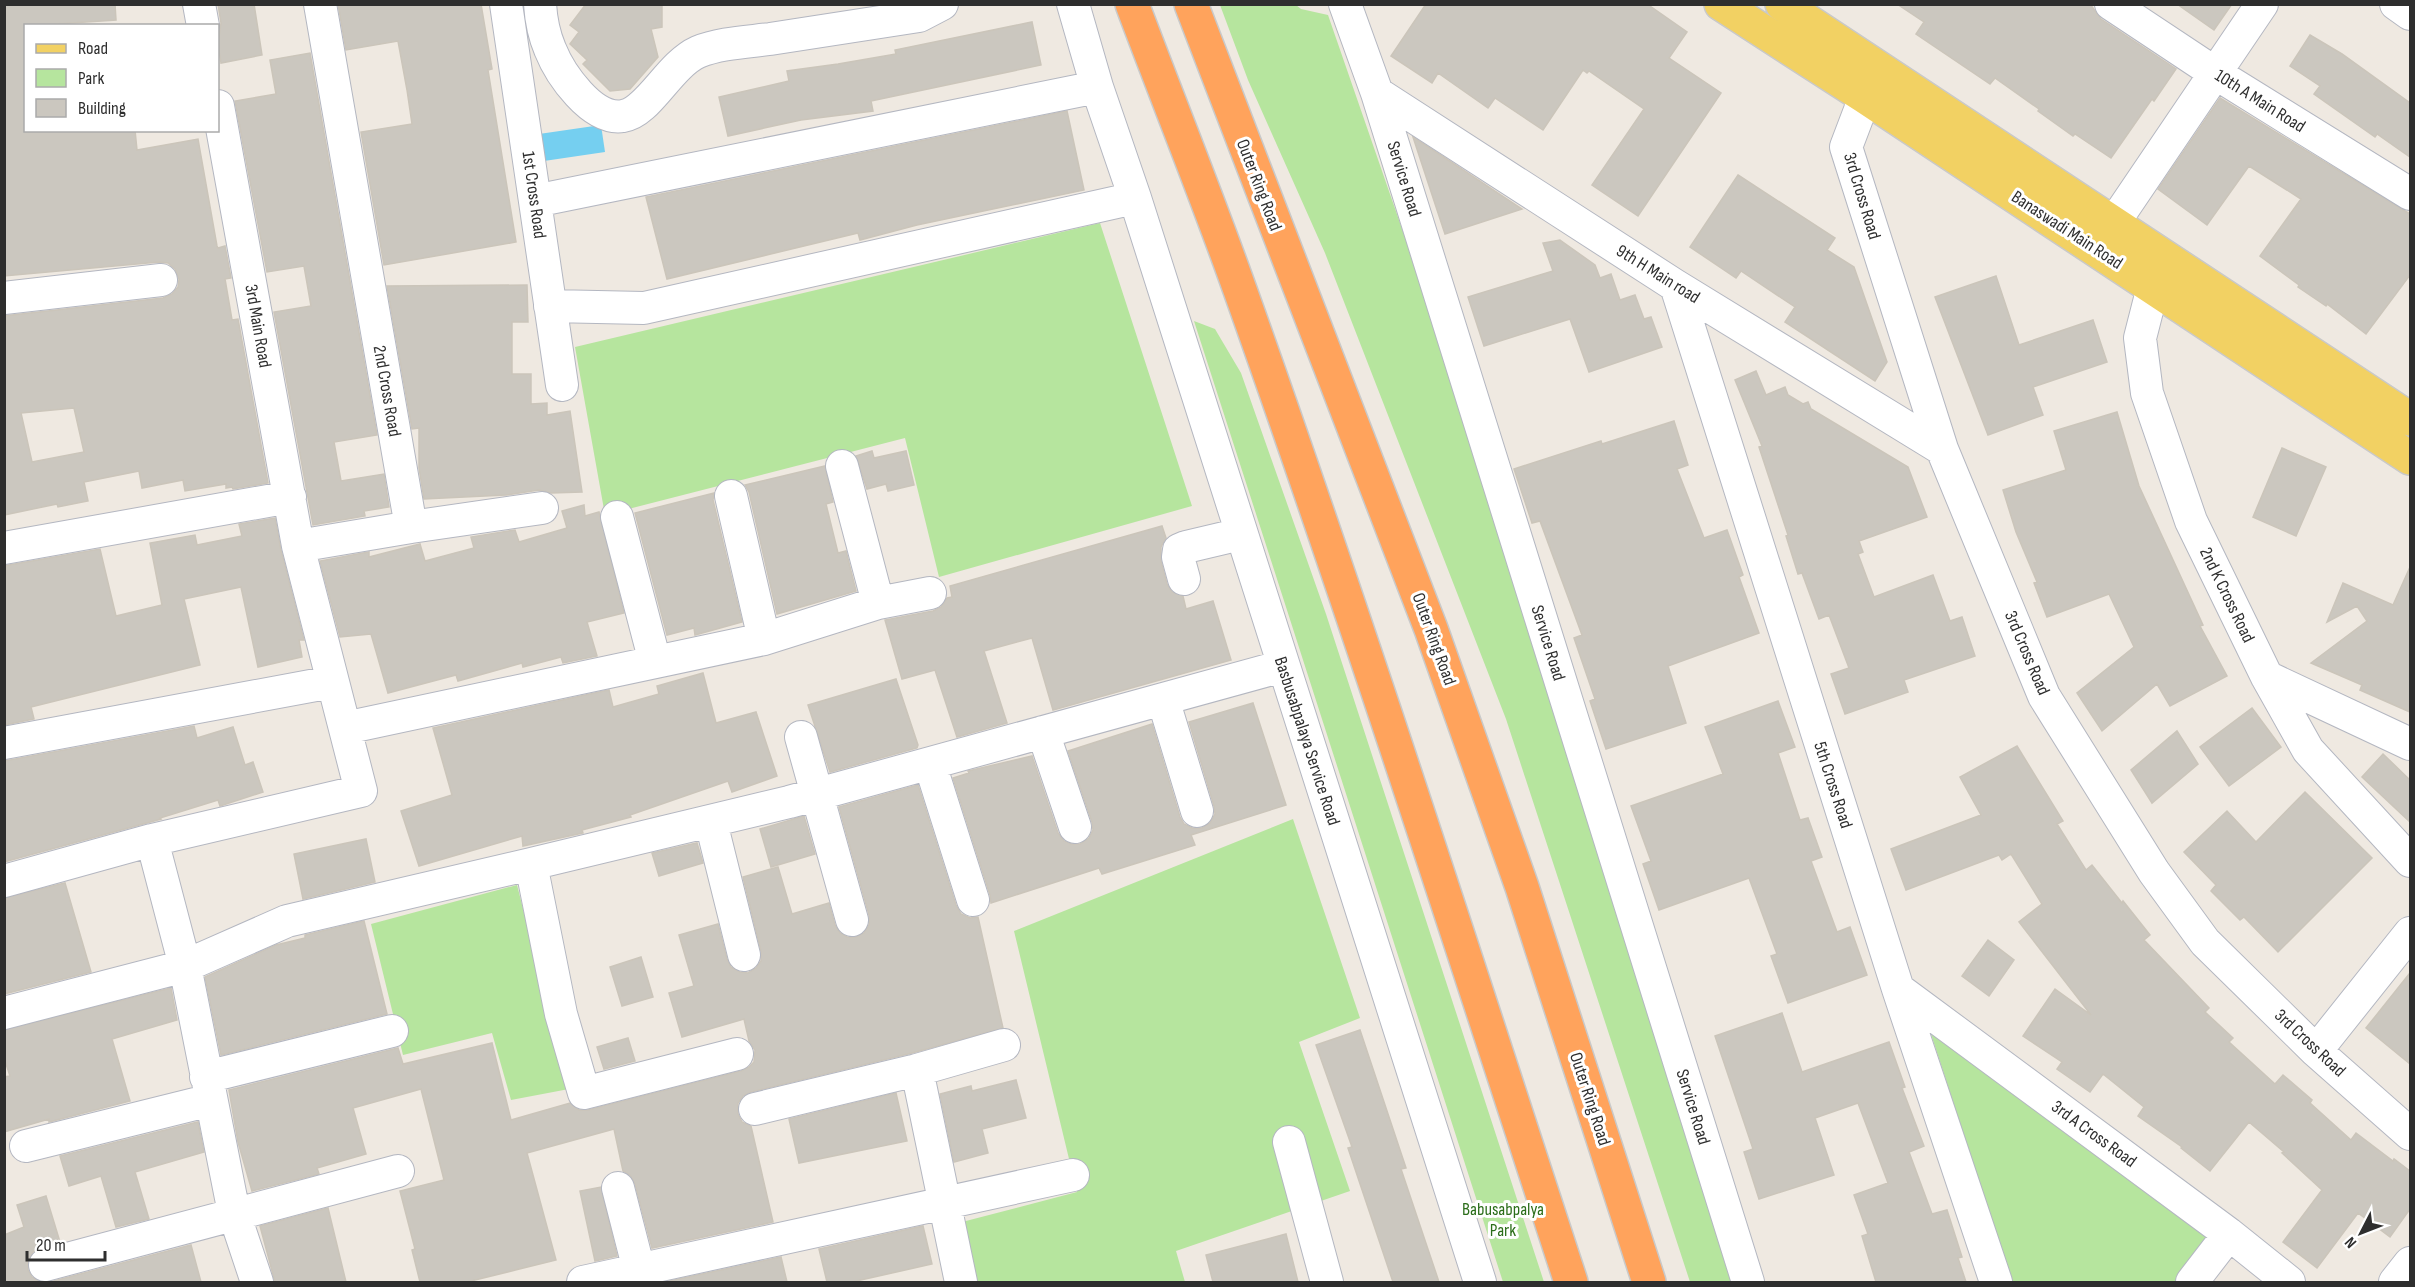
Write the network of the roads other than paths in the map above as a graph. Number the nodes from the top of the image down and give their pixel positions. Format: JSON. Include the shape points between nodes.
{"nodes":[{"id":1,"x":199,"y":4,"type":"edge"},
{"id":2,"x":320,"y":4,"type":"edge"},
{"id":3,"x":506,"y":4,"type":"edge"},
{"id":4,"x":540,"y":4,"type":"edge"},
{"id":5,"x":942,"y":4,"type":"edge"},
{"id":6,"x":1073,"y":4,"type":"edge"},
{"id":7,"x":1132,"y":4,"type":"edge"},
{"id":8,"x":1191,"y":4,"type":"edge"},
{"id":9,"x":1721,"y":4,"type":"edge"},
{"id":10,"x":1782,"y":4,"type":"edge"},
{"id":11,"x":2111,"y":4,"type":"edge"},
{"id":12,"x":2262,"y":4,"type":"edge"},
{"id":13,"x":2396,"y":4,"type":"edge"},
{"id":14,"x":1342,"y":8,"type":"edge"},
{"id":15,"x":2410,"y":14,"type":"edge"},
{"id":16,"x":203,"y":24,"type":"edge"},
{"id":17,"x":2215,"y":73,"type":"junction"},
{"id":18,"x":1872,"y":83,"type":"junction"},
{"id":19,"x":1097,"y":87,"type":"junction"},
{"id":20,"x":1377,"y":93,"type":"junction"},
{"id":21,"x":219,"y":111,"type":"edge"},
{"id":22,"x":2410,"y":194,"type":"edge"},
{"id":23,"x":1135,"y":198,"type":"junction"},
{"id":24,"x":535,"y":201,"type":"junction"},
{"id":25,"x":2113,"y":224,"type":"junction"},
{"id":26,"x":161,"y":280,"type":"dead end"},
{"id":27,"x":1676,"y":286,"type":"junction"},
{"id":28,"x":2153,"y":287,"type":"junction"},
{"id":29,"x":4,"y":298,"type":"edge"},
{"id":30,"x":550,"y":306,"type":"junction"},
{"id":31,"x":562,"y":385,"type":"dead end"},
{"id":32,"x":2410,"y":418,"type":"edge"},
{"id":33,"x":1942,"y":449,"type":"junction"},
{"id":34,"x":2410,"y":458,"type":"edge"},
{"id":35,"x":842,"y":466,"type":"dead end"},
{"id":36,"x":731,"y":496,"type":"dead end"},
{"id":37,"x":290,"y":497,"type":"junction"},
{"id":38,"x":542,"y":508,"type":"dead end"},
{"id":39,"x":617,"y":517,"type":"dead end"},
{"id":40,"x":411,"y":526,"type":"junction"},
{"id":41,"x":1241,"y":534,"type":"junction"},
{"id":42,"x":298,"y":546,"type":"junction"},
{"id":43,"x":4,"y":548,"type":"edge"},
{"id":44,"x":1184,"y":579,"type":"dead end"},
{"id":45,"x":930,"y":593,"type":"dead end"},
{"id":46,"x":878,"y":603,"type":"junction"},
{"id":47,"x":764,"y":639,"type":"junction"},
{"id":48,"x":655,"y":662,"type":"junction"},
{"id":49,"x":1283,"y":666,"type":"junction"},
{"id":50,"x":2266,"y":677,"type":"junction"},
{"id":51,"x":332,"y":682,"type":"junction"},
{"id":52,"x":1162,"y":699,"type":"junction"},
{"id":53,"x":345,"y":728,"type":"junction"},
{"id":54,"x":1043,"y":732,"type":"junction"},
{"id":55,"x":801,"y":737,"type":"dead end"},
{"id":56,"x":4,"y":743,"type":"edge"},
{"id":57,"x":2410,"y":744,"type":"edge"},
{"id":58,"x":930,"y":764,"type":"junction"},
{"id":59,"x":818,"y":794,"type":"junction"},
{"id":60,"x":1197,"y":811,"type":"dead end"},
{"id":61,"x":711,"y":822,"type":"junction"},
{"id":62,"x":1075,"y":827,"type":"dead end"},
{"id":63,"x":152,"y":840,"type":"junction"},
{"id":64,"x":2410,"y":861,"type":"edge"},
{"id":65,"x":531,"y":864,"type":"junction"},
{"id":66,"x":4,"y":881,"type":"edge"},
{"id":67,"x":974,"y":900,"type":"dead end"},
{"id":68,"x":852,"y":921,"type":"dead end"},
{"id":69,"x":2410,"y":933,"type":"edge"},
{"id":70,"x":744,"y":955,"type":"dead end"},
{"id":71,"x":185,"y":966,"type":"junction"},
{"id":72,"x":1898,"y":989,"type":"junction"},
{"id":73,"x":4,"y":1012,"type":"edge"},
{"id":74,"x":392,"y":1031,"type":"dead end"},
{"id":75,"x":1004,"y":1045,"type":"dead end"},
{"id":76,"x":2316,"y":1051,"type":"junction"},
{"id":77,"x":736,"y":1054,"type":"dead end"},
{"id":78,"x":917,"y":1070,"type":"junction"},
{"id":79,"x":209,"y":1089,"type":"junction"},
{"id":80,"x":755,"y":1109,"type":"dead end"},
{"id":81,"x":2410,"y":1134,"type":"edge"},
{"id":82,"x":1289,"y":1142,"type":"dead end"},
{"id":83,"x":26,"y":1146,"type":"dead end"},
{"id":84,"x":398,"y":1171,"type":"dead end"},
{"id":85,"x":1073,"y":1175,"type":"dead end"},
{"id":86,"x":618,"y":1188,"type":"dead end"},
{"id":87,"x":945,"y":1202,"type":"junction"},
{"id":88,"x":234,"y":1213,"type":"junction"},
{"id":89,"x":2229,"y":1234,"type":"junction"},
{"id":90,"x":2410,"y":1263,"type":"edge"},
{"id":91,"x":45,"y":1265,"type":"dead end"},
{"id":92,"x":628,"y":1276,"type":"edge"},
{"id":93,"x":257,"y":1282,"type":"edge"},
{"id":94,"x":583,"y":1282,"type":"edge"},
{"id":95,"x":961,"y":1282,"type":"edge"},
{"id":96,"x":1327,"y":1282,"type":"edge"},
{"id":97,"x":1480,"y":1282,"type":"edge"},
{"id":98,"x":1571,"y":1282,"type":"edge"},
{"id":99,"x":1649,"y":1282,"type":"edge"},
{"id":100,"x":1748,"y":1282,"type":"edge"},
{"id":101,"x":1996,"y":1282,"type":"edge"},
{"id":102,"x":2192,"y":1282,"type":"edge"},
{"id":103,"x":2289,"y":1282,"type":"edge"},
{"id":104,"x":2396,"y":1282,"type":"edge"}],
"edges":[{"from":1,"to":16,"type":"street"},
{"from":2,"to":40,"type":"street","name":"2nd Cross Road"},
{"from":3,"to":24,"type":"street","name":"1st Cross Road"},
{"from":4,"to":5,"type":"street","via":[[551,52],[573,86],[584,100],[603,113],[622,117],[637,111],[676,67],[698,52],[919,16]]},
{"from":6,"to":19,"type":"street","name":"Basbusabpalaya Service Road"},
{"from":7,"to":98,"type":"highway","via":[[1239,288],[1363,648]]},
{"from":8,"to":99,"type":"highway","name":"Outer Ring Road","via":[[1431,629],[1522,887]]},
{"from":9,"to":18,"type":"main road","name":"Banaswadi Main Road"},
{"from":10,"to":18,"type":"main road","name":"Banaswadi Main Road"},
{"from":11,"to":17,"type":"street","name":"10th A Main Road"},
{"from":12,"to":17,"type":"street"},
{"from":13,"to":15,"type":"street"},
{"from":14,"to":20,"type":"street","name":"Service Road"},
{"from":17,"to":22,"type":"street","name":"10th A Main Road"},
{"from":17,"to":25,"type":"street"},
{"from":18,"to":25,"type":"main road","name":"Banaswadi Main Road"},
{"from":18,"to":28,"type":"main road","name":"Banaswadi Main Road"},
{"from":18,"to":33,"type":"street","name":"3rd Cross Road","via":[[1846,147]]},
{"from":19,"to":23,"type":"street","name":"Basbusabpalaya Service Road"},
{"from":19,"to":24,"type":"street"},
{"from":20,"to":27,"type":"street","name":"9th H Main road"},
{"from":20,"to":100,"type":"street","name":"Service Road"},
{"from":21,"to":37,"type":"street","name":"3rd Main Road"},
{"from":23,"to":30,"type":"street","via":[[644,308]]},
{"from":23,"to":41,"type":"street","name":"Basbusabpalaya Service Road"},
{"from":24,"to":30,"type":"street","name":"1st Cross Road"},
{"from":25,"to":32,"type":"main road","name":"Banaswadi Main Road"},
{"from":26,"to":29,"type":"street"},
{"from":27,"to":33,"type":"street","name":"9th H Main road"},
{"from":27,"to":72,"type":"street","name":"5th Cross Road"},
{"from":28,"to":34,"type":"main road","name":"Banaswadi Main Road"},
{"from":28,"to":50,"type":"street","name":"2nd K Cross Road","via":[[2140,338],[2148,393],[2192,521]]},
{"from":30,"to":31,"type":"street","name":"1st Cross Road"},
{"from":33,"to":76,"type":"street","name":"3rd Cross Road","via":[[2044,696],[2154,872],[2205,942]]},
{"from":35,"to":46,"type":"street"},
{"from":36,"to":47,"type":"street"},
{"from":37,"to":42,"type":"street","name":"3rd Main Road"},
{"from":37,"to":43,"type":"street"},
{"from":38,"to":40,"type":"street"},
{"from":39,"to":48,"type":"street"},
{"from":40,"to":42,"type":"street"},
{"from":41,"to":44,"type":"street","via":[[1179,550]]},
{"from":41,"to":49,"type":"street","name":"Basbusabpalaya Service Road"},
{"from":42,"to":51,"type":"street"},
{"from":45,"to":46,"type":"street"},
{"from":46,"to":47,"type":"street"},
{"from":47,"to":48,"type":"street"},
{"from":48,"to":53,"type":"street"},
{"from":49,"to":52,"type":"street"},
{"from":49,"to":97,"type":"street","name":"Basbusabpalaya Service Road"},
{"from":50,"to":57,"type":"street"},
{"from":50,"to":64,"type":"street","name":"2nd K Cross Road","via":[[2308,750]]},
{"from":51,"to":53,"type":"street"},
{"from":51,"to":56,"type":"street"},
{"from":52,"to":54,"type":"street"},
{"from":52,"to":60,"type":"street"},
{"from":53,"to":63,"type":"street","via":[[361,791]]},
{"from":54,"to":58,"type":"street"},
{"from":54,"to":62,"type":"street"},
{"from":55,"to":59,"type":"street"},
{"from":58,"to":59,"type":"street"},
{"from":58,"to":67,"type":"street"},
{"from":59,"to":61,"type":"street"},
{"from":59,"to":68,"type":"street"},
{"from":61,"to":65,"type":"street"},
{"from":61,"to":70,"type":"street"},
{"from":63,"to":66,"type":"street"},
{"from":63,"to":71,"type":"street"},
{"from":65,"to":71,"type":"street","via":[[287,921]]},
{"from":65,"to":77,"type":"street","via":[[561,1014],[584,1093]]},
{"from":69,"to":76,"type":"street"},
{"from":71,"to":73,"type":"street"},
{"from":71,"to":79,"type":"street"},
{"from":72,"to":89,"type":"street","name":"3rd A Cross Road"},
{"from":72,"to":101,"type":"street","name":"5th Cross Road"},
{"from":74,"to":79,"type":"street"},
{"from":75,"to":78,"type":"street"},
{"from":76,"to":81,"type":"street","name":"3rd Cross Road"},
{"from":78,"to":80,"type":"street"},
{"from":78,"to":87,"type":"street"},
{"from":79,"to":83,"type":"street"},
{"from":79,"to":88,"type":"street"},
{"from":82,"to":96,"type":"street"},
{"from":84,"to":88,"type":"street"},
{"from":85,"to":87,"type":"street"},
{"from":86,"to":92,"type":"street"},
{"from":87,"to":92,"type":"street"},
{"from":87,"to":95,"type":"street"},
{"from":88,"to":91,"type":"street"},
{"from":88,"to":93,"type":"street"},
{"from":89,"to":102,"type":"street"},
{"from":89,"to":103,"type":"street","name":"3rd A Cross Road"},
{"from":90,"to":104,"type":"street"},
{"from":92,"to":94,"type":"street"}]}
